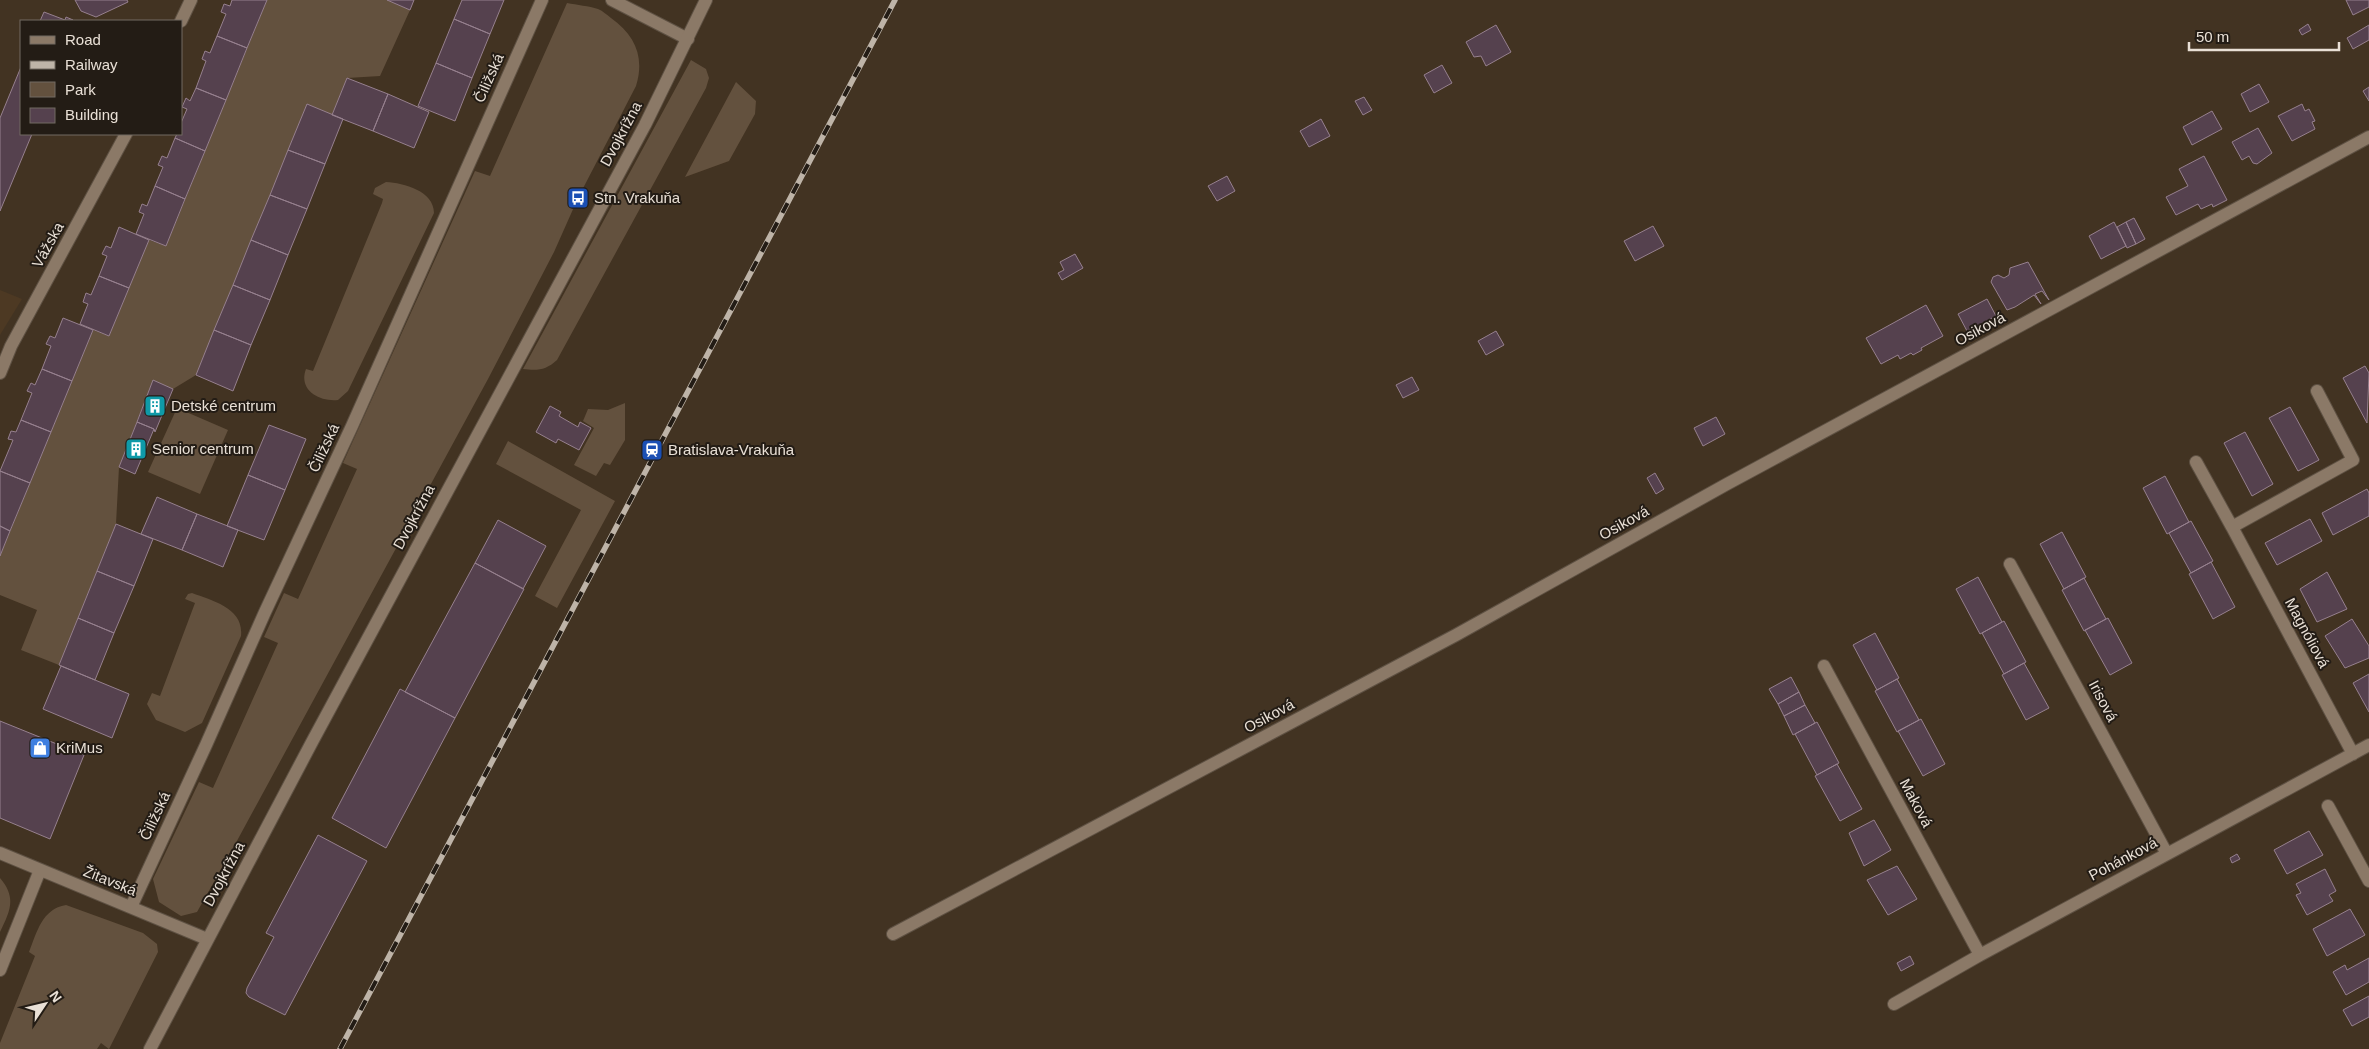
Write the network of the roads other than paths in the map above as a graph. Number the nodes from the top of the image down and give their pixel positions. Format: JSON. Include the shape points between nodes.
{"nodes":[{"id":1,"x":191,"y":0,"type":"edge"},
{"id":2,"x":542,"y":0,"type":"edge"},
{"id":3,"x":612,"y":0,"type":"edge"},
{"id":4,"x":706,"y":0,"type":"edge"},
{"id":5,"x":181,"y":20,"type":"edge"},
{"id":6,"x":688,"y":39,"type":"junction"},
{"id":7,"x":125,"y":135,"type":"edge"},
{"id":8,"x":2369,"y":137,"type":"edge"},
{"id":9,"x":0,"y":373,"type":"edge"},
{"id":10,"x":2317,"y":391,"type":"dead end"},
{"id":11,"x":2196,"y":462,"type":"dead end"},
{"id":12,"x":2232,"y":527,"type":"junction"},
{"id":13,"x":2010,"y":564,"type":"dead end"},
{"id":14,"x":1824,"y":666,"type":"dead end"},
{"id":15,"x":2369,"y":745,"type":"edge"},
{"id":16,"x":2353,"y":754,"type":"junction"},
{"id":17,"x":2328,"y":806,"type":"dead end"},
{"id":18,"x":0,"y":854,"type":"edge"},
{"id":19,"x":2167,"y":854,"type":"junction"},
{"id":20,"x":40,"y":870,"type":"junction"},
{"id":21,"x":2369,"y":881,"type":"edge"},
{"id":22,"x":131,"y":907,"type":"junction"},
{"id":23,"x":893,"y":934,"type":"dead end"},
{"id":24,"x":207,"y":940,"type":"junction"},
{"id":25,"x":1980,"y":955,"type":"junction"},
{"id":26,"x":0,"y":970,"type":"edge"},
{"id":27,"x":1894,"y":1004,"type":"dead end"},
{"id":28,"x":150,"y":1049,"type":"edge"}],
"edges":[{"from":1,"to":5,"type":"street"},
{"from":2,"to":22,"type":"street","name":"Čiližská","via":[[352,426]]},
{"from":3,"to":6,"type":"street"},
{"from":4,"to":6,"type":"street","name":"Dvojkrížna"},
{"from":6,"to":24,"type":"street","name":"Dvojkrížna","via":[[645,126]]},
{"from":7,"to":9,"type":"street","name":"Vážska","via":[[11,346]]},
{"from":8,"to":23,"type":"street","name":"Osiková","via":[[1727,484],[1456,635]]},
{"from":10,"to":12,"type":"street","via":[[2354,460]]},
{"from":11,"to":12,"type":"street","name":"Magnóliová"},
{"from":12,"to":16,"type":"street","name":"Magnóliová"},
{"from":13,"to":19,"type":"street","name":"Irisová"},
{"from":14,"to":25,"type":"street","name":"Maková"},
{"from":15,"to":16,"type":"street","name":"Pohánková"},
{"from":16,"to":19,"type":"street","name":"Pohánková"},
{"from":17,"to":21,"type":"street"},
{"from":18,"to":20,"type":"street","name":"Žitavská"},
{"from":19,"to":25,"type":"street","name":"Pohánková"},
{"from":20,"to":22,"type":"street","name":"Žitavská"},
{"from":20,"to":26,"type":"street"},
{"from":22,"to":24,"type":"street","name":"Žitavská"},
{"from":24,"to":28,"type":"street","name":"Dvojkrížna"},
{"from":25,"to":27,"type":"street","name":"Pohánková"}]}
